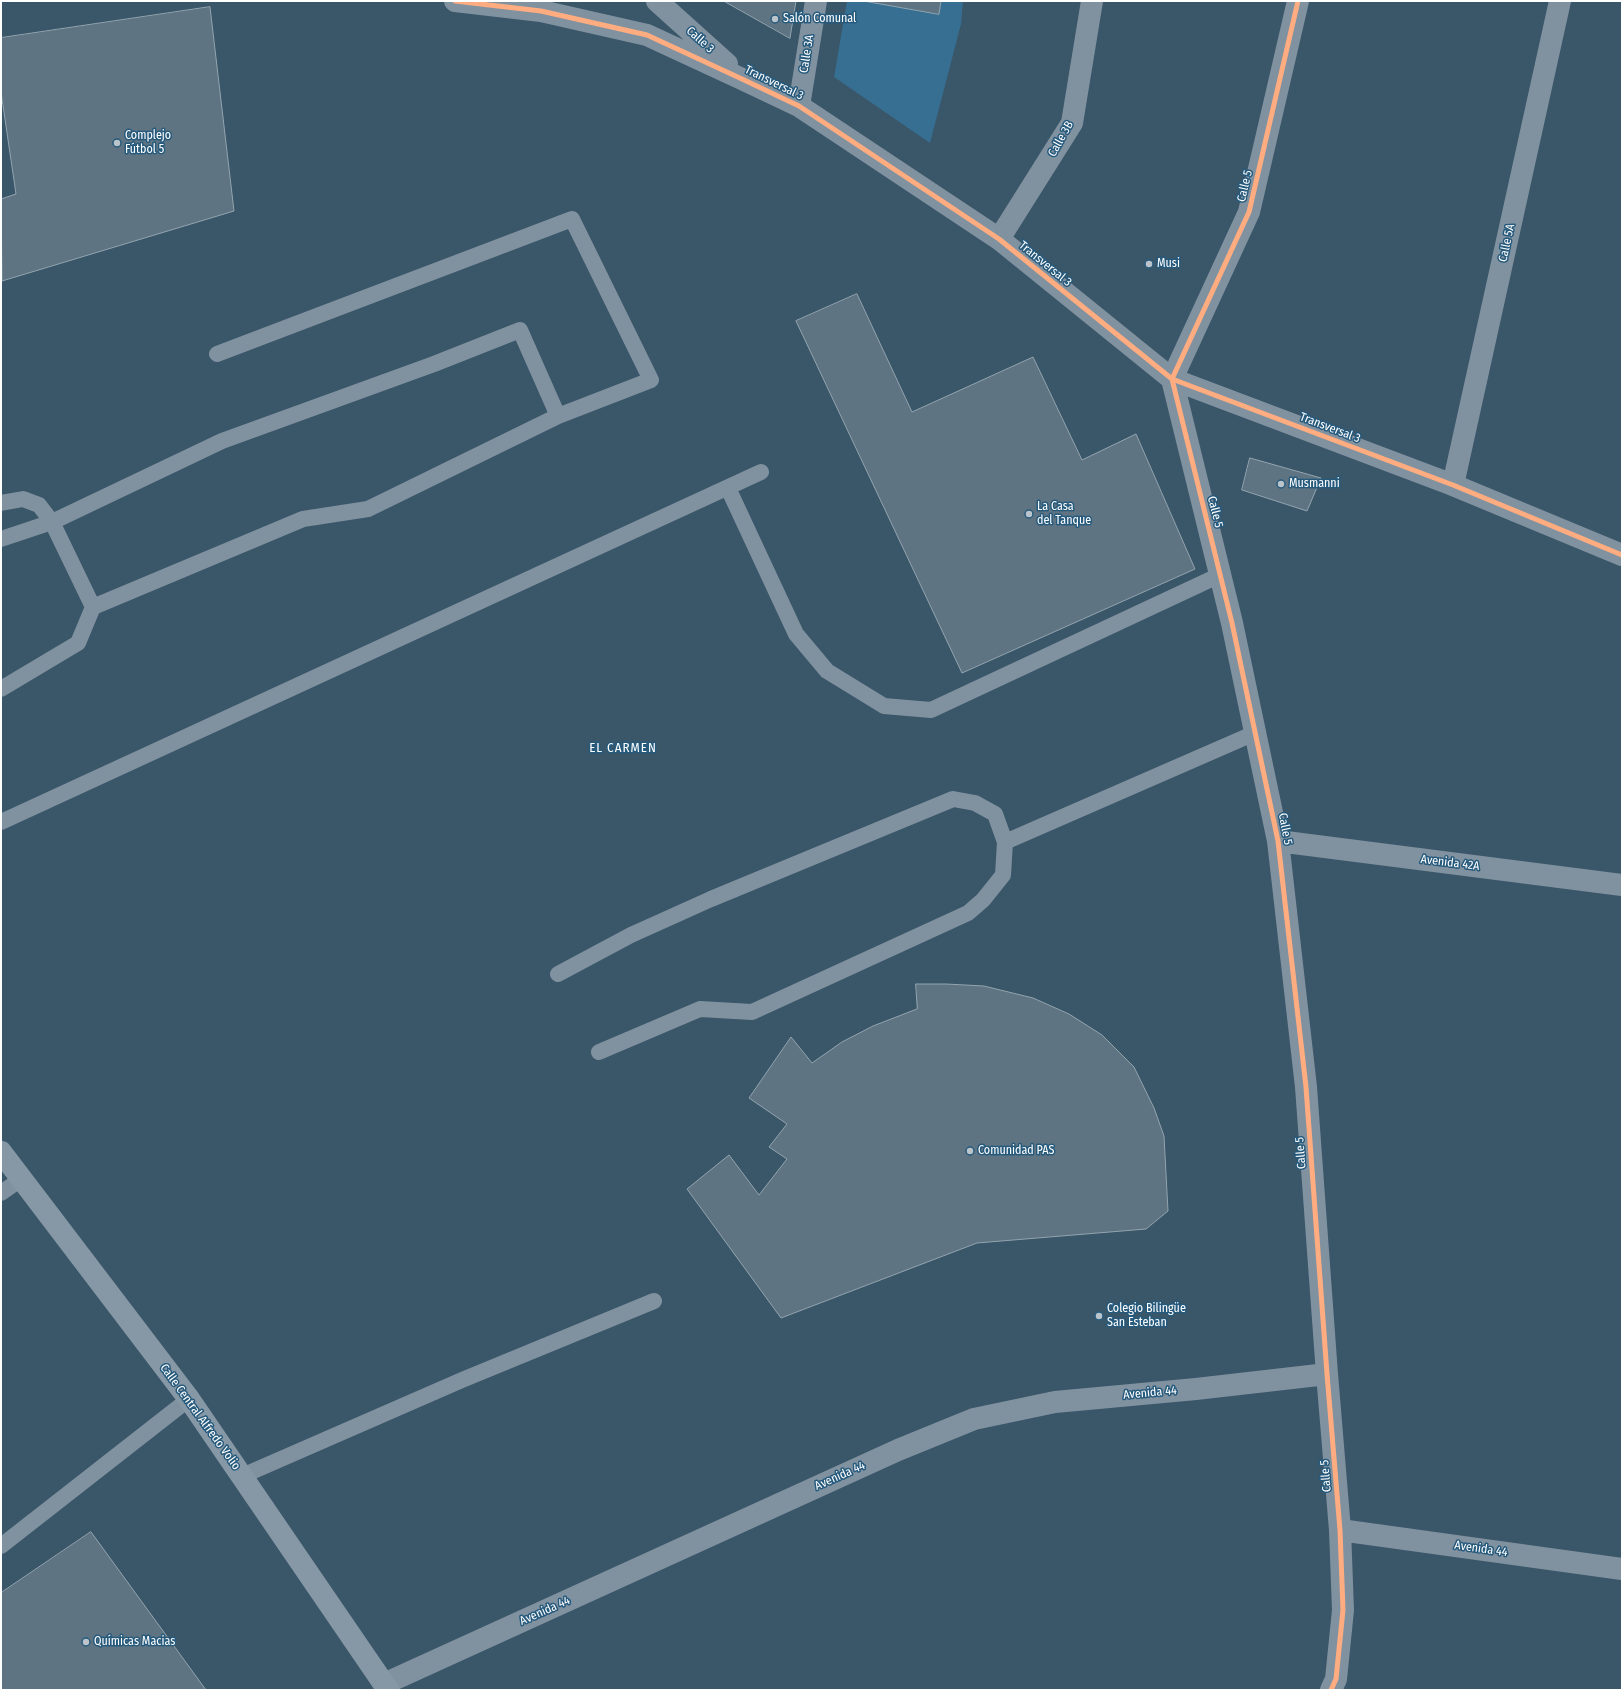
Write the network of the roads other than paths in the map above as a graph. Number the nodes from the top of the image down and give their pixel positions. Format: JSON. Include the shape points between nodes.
{"nodes":[{"id":1,"x":455,"y":1,"type":"edge"},
{"id":2,"x":657,"y":1,"type":"edge"},
{"id":3,"x":816,"y":1,"type":"edge"},
{"id":4,"x":1092,"y":1,"type":"edge"},
{"id":5,"x":1298,"y":1,"type":"edge"},
{"id":6,"x":1560,"y":1,"type":"edge"},
{"id":7,"x":742,"y":79,"type":"junction"},
{"id":8,"x":799,"y":106,"type":"junction"},
{"id":9,"x":999,"y":239,"type":"junction"},
{"id":10,"x":217,"y":354,"type":"dead end"},
{"id":11,"x":1172,"y":379,"type":"junction"},
{"id":12,"x":558,"y":416,"type":"junction"},
{"id":13,"x":761,"y":472,"type":"dead end"},
{"id":14,"x":1453,"y":485,"type":"junction"},
{"id":15,"x":728,"y":488,"type":"junction"},
{"id":16,"x":1,"y":503,"type":"edge"},
{"id":17,"x":52,"y":522,"type":"junction"},
{"id":18,"x":1,"y":538,"type":"edge"},
{"id":19,"x":1622,"y":555,"type":"edge"},
{"id":20,"x":1220,"y":575,"type":"junction"},
{"id":21,"x":93,"y":608,"type":"junction"},
{"id":22,"x":1,"y":689,"type":"edge"},
{"id":23,"x":1255,"y":733,"type":"junction"},
{"id":24,"x":1,"y":822,"type":"edge"},
{"id":25,"x":1278,"y":841,"type":"junction"},
{"id":26,"x":1005,"y":842,"type":"junction"},
{"id":27,"x":1622,"y":885,"type":"edge"},
{"id":28,"x":558,"y":974,"type":"dead end"},
{"id":29,"x":599,"y":1052,"type":"dead end"},
{"id":30,"x":1,"y":1152,"type":"edge"},
{"id":31,"x":21,"y":1179,"type":"junction"},
{"id":32,"x":1,"y":1193,"type":"edge"},
{"id":33,"x":654,"y":1301,"type":"dead end"},
{"id":34,"x":1327,"y":1374,"type":"junction"},
{"id":35,"x":189,"y":1399,"type":"junction"},
{"id":36,"x":242,"y":1476,"type":"junction"},
{"id":37,"x":1340,"y":1530,"type":"junction"},
{"id":38,"x":1,"y":1546,"type":"edge"},
{"id":39,"x":1622,"y":1569,"type":"edge"},
{"id":40,"x":386,"y":1687,"type":"edge"},
{"id":41,"x":1331,"y":1690,"type":"edge"}],
"edges":[{"from":1,"to":7,"type":"street","name":"Transversal 3","via":[[541,11],[647,35]]},
{"from":2,"to":7,"type":"street","name":"Calle 3"},
{"from":3,"to":8,"type":"street","name":"Calle 3A"},
{"from":4,"to":9,"type":"street","name":"Calle 3B","via":[[1072,123]]},
{"from":5,"to":11,"type":"street","name":"Calle 5","via":[[1249,212]]},
{"from":6,"to":14,"type":"street","name":"Calle 5A"},
{"from":7,"to":8,"type":"street","name":"Transversal 3"},
{"from":8,"to":9,"type":"street","name":"Transversal 3"},
{"from":9,"to":11,"type":"street","name":"Transversal 3"},
{"from":10,"to":12,"type":"lane","via":[[572,218],[651,380]]},
{"from":11,"to":14,"type":"street","name":"Transversal 3"},
{"from":11,"to":20,"type":"street","name":"Calle 5"},
{"from":12,"to":17,"type":"lane","via":[[520,330],[222,441]]},
{"from":12,"to":21,"type":"lane","via":[[368,509],[303,519]]},
{"from":13,"to":15,"type":"lane"},
{"from":14,"to":19,"type":"street","name":"Transversal 3"},
{"from":15,"to":20,"type":"lane","via":[[796,634],[827,671],[884,706],[931,710]]},
{"from":15,"to":24,"type":"lane"},
{"from":16,"to":17,"type":"lane","via":[[23,499],[39,505]]},
{"from":17,"to":18,"type":"lane"},
{"from":17,"to":21,"type":"lane"},
{"from":20,"to":23,"type":"street","name":"Calle 5"},
{"from":21,"to":22,"type":"lane","via":[[78,643]]},
{"from":23,"to":25,"type":"street","name":"Calle 5"},
{"from":23,"to":26,"type":"lane"},
{"from":25,"to":27,"type":"street","name":"Avenida 42A"},
{"from":25,"to":34,"type":"street","name":"Calle 5","via":[[1306,1087]]},
{"from":26,"to":28,"type":"lane","via":[[994,814],[975,803],[952,799],[710,899],[631,935]]},
{"from":26,"to":29,"type":"lane","via":[[1003,875],[983,900],[968,913],[752,1012],[700,1009]]},
{"from":30,"to":31,"type":"main road","name":"Calle Central Alfredo Volio"},
{"from":31,"to":32,"type":"lane"},
{"from":31,"to":35,"type":"main road","name":"Calle Central Alfredo Volio"},
{"from":33,"to":36,"type":"lane","via":[[462,1380]]},
{"from":34,"to":37,"type":"street","name":"Calle 5"},
{"from":34,"to":40,"type":"street","name":"Avenida 44","via":[[1055,1402],[974,1419],[898,1450]]},
{"from":35,"to":36,"type":"main road","name":"Calle Central Alfredo Volio"},
{"from":35,"to":38,"type":"lane"},
{"from":36,"to":40,"type":"main road","name":"Calle Central Alfredo Volio"},
{"from":37,"to":39,"type":"street","name":"Avenida 44"},
{"from":37,"to":41,"type":"street","name":"Calle 5","via":[[1343,1610],[1336,1678]]}]}
